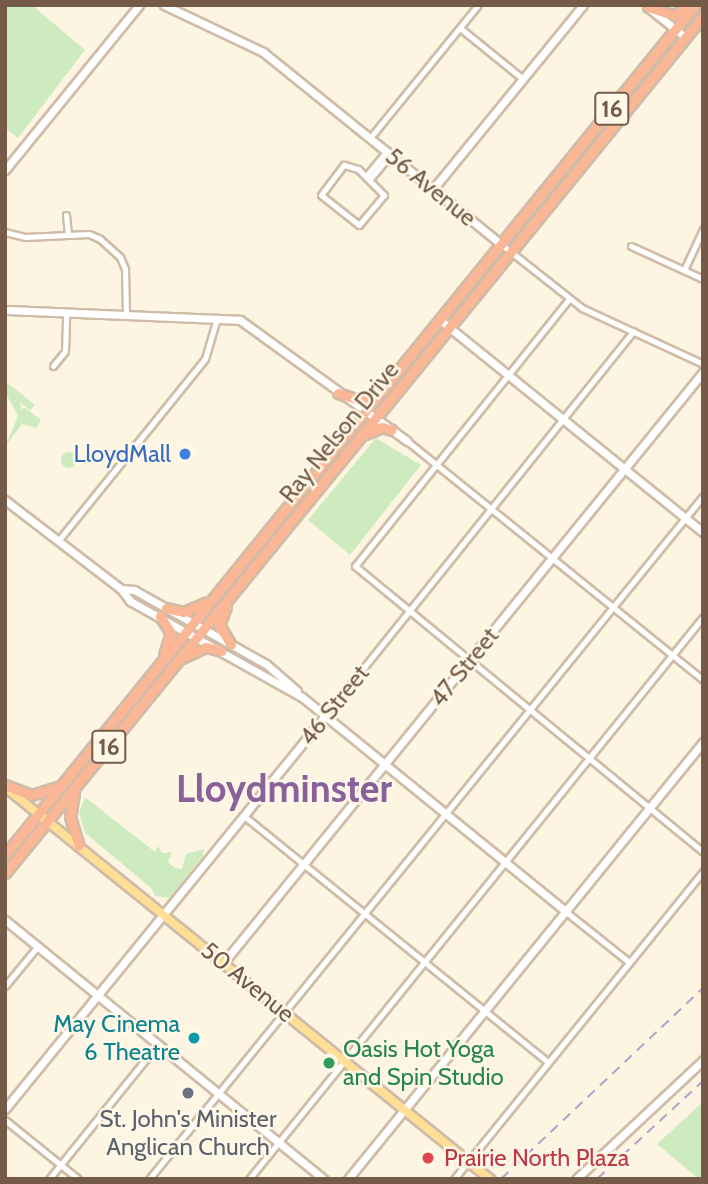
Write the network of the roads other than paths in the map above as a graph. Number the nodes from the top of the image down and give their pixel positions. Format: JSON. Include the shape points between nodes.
{"nodes":[{"id":1,"x":139,"y":5,"type":"edge"},
{"id":2,"x":164,"y":5,"type":"edge"},
{"id":3,"x":478,"y":5,"type":"edge"},
{"id":4,"x":583,"y":5,"type":"edge"},
{"id":5,"x":694,"y":5,"type":"edge"},
{"id":6,"x":647,"y":6,"type":"edge"},
{"id":7,"x":703,"y":16,"type":"edge"},
{"id":8,"x":460,"y":28,"type":"junction"},
{"id":9,"x":676,"y":30,"type":"junction"},
{"id":10,"x":685,"y":37,"type":"junction"},
{"id":11,"x":523,"y":79,"type":"junction"},
{"id":12,"x":370,"y":138,"type":"junction"},
{"id":13,"x":388,"y":153,"type":"junction"},
{"id":14,"x":5,"y":170,"type":"edge"},
{"id":15,"x":368,"y":178,"type":"junction"},
{"id":16,"x":433,"y":189,"type":"junction"},
{"id":17,"x":66,"y":215,"type":"dead end"},
{"id":18,"x":703,"y":229,"type":"edge"},
{"id":19,"x":5,"y":232,"type":"edge"},
{"id":20,"x":68,"y":235,"type":"junction"},
{"id":21,"x":501,"y":244,"type":"junction"},
{"id":22,"x":631,"y":246,"type":"dead end"},
{"id":23,"x":510,"y":251,"type":"junction"},
{"id":24,"x":684,"y":270,"type":"junction"},
{"id":25,"x":703,"y":279,"type":"edge"},
{"id":26,"x":569,"y":299,"type":"junction"},
{"id":27,"x":5,"y":310,"type":"edge"},
{"id":28,"x":66,"y":313,"type":"junction"},
{"id":29,"x":126,"y":314,"type":"junction"},
{"id":30,"x":217,"y":316,"type":"junction"},
{"id":31,"x":444,"y":323,"type":"junction"},
{"id":32,"x":633,"y":331,"type":"junction"},
{"id":33,"x":703,"y":364,"type":"edge"},
{"id":34,"x":53,"y":366,"type":"dead end"},
{"id":35,"x":703,"y":372,"type":"edge"},
{"id":36,"x":508,"y":374,"type":"junction"},
{"id":37,"x":382,"y":391,"type":"junction"},
{"id":38,"x":338,"y":393,"type":"junction"},
{"id":39,"x":366,"y":412,"type":"junction"},
{"id":40,"x":375,"y":418,"type":"junction"},
{"id":41,"x":564,"y":420,"type":"junction"},
{"id":42,"x":392,"y":430,"type":"junction"},
{"id":43,"x":360,"y":437,"type":"junction"},
{"id":44,"x":407,"y":441,"type":"joint"},
{"id":45,"x":435,"y":463,"type":"junction"},
{"id":46,"x":625,"y":468,"type":"junction"},
{"id":47,"x":703,"y":496,"type":"edge"},
{"id":48,"x":5,"y":500,"type":"edge"},
{"id":49,"x":493,"y":509,"type":"junction"},
{"id":50,"x":685,"y":518,"type":"junction"},
{"id":51,"x":703,"y":532,"type":"edge"},
{"id":52,"x":58,"y":541,"type":"junction"},
{"id":53,"x":245,"y":550,"type":"dead end"},
{"id":54,"x":553,"y":558,"type":"junction"},
{"id":55,"x":242,"y":564,"type":"junction"},
{"id":56,"x":219,"y":592,"type":"junction"},
{"id":57,"x":232,"y":593,"type":"junction"},
{"id":58,"x":613,"y":607,"type":"junction"},
{"id":59,"x":163,"y":612,"type":"junction"},
{"id":60,"x":409,"y":612,"type":"junction"},
{"id":61,"x":703,"y":617,"type":"edge"},
{"id":62,"x":191,"y":627,"type":"junction"},
{"id":63,"x":200,"y":633,"type":"junction"},
{"id":64,"x":231,"y":645,"type":"junction"},
{"id":65,"x":222,"y":651,"type":"junction"},
{"id":66,"x":672,"y":655,"type":"junction"},
{"id":67,"x":469,"y":662,"type":"junction"},
{"id":68,"x":175,"y":663,"type":"junction"},
{"id":69,"x":158,"y":667,"type":"junction"},
{"id":70,"x":703,"y":680,"type":"edge"},
{"id":71,"x":302,"y":697,"type":"junction"},
{"id":72,"x":529,"y":711,"type":"junction"},
{"id":73,"x":325,"y":716,"type":"junction"},
{"id":74,"x":703,"y":743,"type":"edge"},
{"id":75,"x":588,"y":759,"type":"junction"},
{"id":76,"x":385,"y":765,"type":"junction"},
{"id":77,"x":65,"y":783,"type":"junction"},
{"id":78,"x":5,"y":786,"type":"edge"},
{"id":79,"x":74,"y":790,"type":"junction"},
{"id":80,"x":650,"y":808,"type":"junction"},
{"id":81,"x":39,"y":814,"type":"junction"},
{"id":82,"x":446,"y":814,"type":"junction"},
{"id":83,"x":244,"y":816,"type":"junction"},
{"id":84,"x":48,"y":822,"type":"junction"},
{"id":85,"x":79,"y":846,"type":"junction"},
{"id":86,"x":703,"y":852,"type":"edge"},
{"id":87,"x":5,"y":855,"type":"edge"},
{"id":88,"x":505,"y":862,"type":"junction"},
{"id":89,"x":304,"y":864,"type":"junction"},
{"id":90,"x":703,"y":871,"type":"edge"},
{"id":91,"x":5,"y":873,"type":"edge"},
{"id":92,"x":565,"y":911,"type":"junction"},
{"id":93,"x":365,"y":913,"type":"junction"},
{"id":94,"x":164,"y":914,"type":"junction"},
{"id":95,"x":5,"y":920,"type":"edge"},
{"id":96,"x":38,"y":946,"type":"junction"},
{"id":97,"x":424,"y":961,"type":"junction"},
{"id":98,"x":224,"y":962,"type":"junction"},
{"id":99,"x":629,"y":962,"type":"junction"},
{"id":100,"x":5,"y":986,"type":"edge"},
{"id":101,"x":98,"y":995,"type":"junction"},
{"id":102,"x":485,"y":1011,"type":"junction"},
{"id":103,"x":285,"y":1012,"type":"junction"},
{"id":104,"x":158,"y":1044,"type":"junction"},
{"id":105,"x":345,"y":1060,"type":"junction"},
{"id":106,"x":703,"y":1060,"type":"edge"},
{"id":107,"x":548,"y":1062,"type":"junction"},
{"id":108,"x":219,"y":1093,"type":"junction"},
{"id":109,"x":5,"y":1109,"type":"edge"},
{"id":110,"x":405,"y":1109,"type":"junction"},
{"id":111,"x":5,"y":1120,"type":"edge"},
{"id":112,"x":279,"y":1142,"type":"junction"},
{"id":113,"x":468,"y":1161,"type":"junction"},
{"id":114,"x":61,"y":1164,"type":"junction"},
{"id":115,"x":49,"y":1179,"type":"edge"},
{"id":116,"x":78,"y":1179,"type":"edge"},
{"id":117,"x":149,"y":1179,"type":"edge"},
{"id":118,"x":249,"y":1179,"type":"edge"},
{"id":119,"x":324,"y":1179,"type":"edge"},
{"id":120,"x":348,"y":1179,"type":"edge"},
{"id":121,"x":454,"y":1179,"type":"edge"},
{"id":122,"x":490,"y":1179,"type":"edge"},
{"id":123,"x":576,"y":1179,"type":"edge"}],
"edges":[{"from":1,"to":14,"type":"street"},
{"from":2,"to":12,"type":"street","name":"56 Avenue","via":[[263,52]]},
{"from":3,"to":8,"type":"street"},
{"from":4,"to":11,"type":"street"},
{"from":5,"to":6,"type":"highway","via":[[673,15]]},
{"from":5,"to":9,"type":"highway","name":"Ray Nelson Drive","number":"16"},
{"from":6,"to":9,"type":"street"},
{"from":7,"to":10,"type":"highway","name":"Ray Nelson Drive","number":"16"},
{"from":8,"to":11,"type":"street"},
{"from":8,"to":12,"type":"street"},
{"from":9,"to":10,"type":"street"},
{"from":9,"to":21,"type":"highway","name":"Ray Nelson Drive","number":"16"},
{"from":10,"to":23,"type":"highway","name":"Ray Nelson Drive","number":"16"},
{"from":11,"to":16,"type":"street"},
{"from":12,"to":13,"type":"street","name":"56 Avenue"},
{"from":13,"to":15,"type":"street"},
{"from":13,"to":16,"type":"street","name":"56 Avenue"},
{"from":15,"to":15,"type":"street","via":[[352,165],[344,165],[323,190],[323,199],[359,225],[384,198]]},
{"from":16,"to":21,"type":"street","name":"56 Avenue"},
{"from":17,"to":20,"type":"street"},
{"from":18,"to":24,"type":"street"},
{"from":19,"to":20,"type":"street","via":[[25,237]]},
{"from":20,"to":29,"type":"street","via":[[89,234],[120,257],[127,279]]},
{"from":21,"to":23,"type":"street","name":"56 Avenue"},
{"from":21,"to":31,"type":"highway","name":"Ray Nelson Drive","number":"16"},
{"from":22,"to":24,"type":"street"},
{"from":23,"to":26,"type":"street","name":"56 Avenue"},
{"from":23,"to":31,"type":"highway","name":"Ray Nelson Drive","number":"16"},
{"from":24,"to":25,"type":"street"},
{"from":26,"to":32,"type":"street","name":"56 Avenue"},
{"from":26,"to":36,"type":"street"},
{"from":27,"to":28,"type":"street"},
{"from":28,"to":29,"type":"street"},
{"from":28,"to":34,"type":"street","via":[[65,351]]},
{"from":29,"to":30,"type":"street"},
{"from":30,"to":38,"type":"street","via":[[251,326]]},
{"from":30,"to":52,"type":"street","via":[[205,359]]},
{"from":31,"to":36,"type":"street"},
{"from":31,"to":37,"type":"highway","name":"Ray Nelson Drive","number":"16"},
{"from":31,"to":40,"type":"highway","name":"Ray Nelson Drive","number":"16"},
{"from":32,"to":33,"type":"street","name":"56 Avenue"},
{"from":32,"to":41,"type":"street","name":"46 Street"},
{"from":35,"to":46,"type":"street","name":"47 Street"},
{"from":36,"to":41,"type":"street"},
{"from":36,"to":45,"type":"street"},
{"from":37,"to":38,"type":"highway","via":[[361,401]]},
{"from":37,"to":39,"type":"highway","name":"Ray Nelson Drive","number":"16"},
{"from":38,"to":39,"type":"street"},
{"from":39,"to":40,"type":"street"},
{"from":39,"to":55,"type":"highway","name":"Ray Nelson Drive","number":"16"},
{"from":40,"to":42,"type":"street"},
{"from":40,"to":43,"type":"highway","name":"Ray Nelson Drive","number":"16"},
{"from":41,"to":46,"type":"street"},
{"from":41,"to":49,"type":"street","name":"46 Street"},
{"from":42,"to":43,"type":"highway","via":[[382,427]]},
{"from":42,"to":44,"type":"street"},
{"from":43,"to":57,"type":"highway","name":"Ray Nelson Drive","number":"16"},
{"from":44,"to":45,"type":"street"},
{"from":45,"to":49,"type":"street"},
{"from":45,"to":60,"type":"street","via":[[358,558],[356,568]]},
{"from":46,"to":50,"type":"street"},
{"from":46,"to":54,"type":"street","name":"47 Street"},
{"from":47,"to":50,"type":"street"},
{"from":48,"to":52,"type":"street"},
{"from":49,"to":54,"type":"street"},
{"from":49,"to":60,"type":"street","name":"46 Street"},
{"from":50,"to":51,"type":"street"},
{"from":50,"to":58,"type":"street"},
{"from":52,"to":59,"type":"street","via":[[130,601]]},
{"from":53,"to":55,"type":"highway"},
{"from":54,"to":58,"type":"street"},
{"from":54,"to":67,"type":"street","name":"47 Street"},
{"from":55,"to":56,"type":"highway","name":"Ray Nelson Drive","number":"16"},
{"from":56,"to":59,"type":"highway","via":[[192,611]]},
{"from":56,"to":62,"type":"highway","name":"Ray Nelson Drive","number":"16"},
{"from":57,"to":63,"type":"highway","name":"Ray Nelson Drive","number":"16"},
{"from":57,"to":64,"type":"highway","via":[[219,625]]},
{"from":58,"to":66,"type":"street"},
{"from":58,"to":72,"type":"street"},
{"from":59,"to":62,"type":"street"},
{"from":59,"to":69,"type":"highway","via":[[171,633]]},
{"from":60,"to":67,"type":"street"},
{"from":60,"to":73,"type":"street","name":"46 Street"},
{"from":61,"to":66,"type":"street"},
{"from":62,"to":63,"type":"street"},
{"from":62,"to":69,"type":"highway","name":"Ray Nelson Drive","number":"16"},
{"from":63,"to":64,"type":"street"},
{"from":63,"to":65,"type":"street"},
{"from":63,"to":68,"type":"highway","name":"Ray Nelson Drive","number":"16"},
{"from":64,"to":71,"type":"street","via":[[274,670]]},
{"from":65,"to":68,"type":"highway","via":[[206,647]]},
{"from":65,"to":71,"type":"street"},
{"from":66,"to":70,"type":"street"},
{"from":66,"to":75,"type":"street"},
{"from":67,"to":72,"type":"street"},
{"from":67,"to":76,"type":"street","name":"47 Street"},
{"from":68,"to":79,"type":"highway","name":"Ray Nelson Drive","number":"16"},
{"from":69,"to":77,"type":"highway","name":"Ray Nelson Drive","number":"16"},
{"from":71,"to":73,"type":"street"},
{"from":72,"to":75,"type":"street"},
{"from":72,"to":82,"type":"street"},
{"from":73,"to":76,"type":"street"},
{"from":73,"to":83,"type":"street","name":"46 Street"},
{"from":74,"to":80,"type":"street"},
{"from":75,"to":80,"type":"street"},
{"from":75,"to":88,"type":"street"},
{"from":76,"to":82,"type":"street"},
{"from":76,"to":89,"type":"street","name":"47 Street"},
{"from":77,"to":78,"type":"highway","via":[[34,794]]},
{"from":77,"to":81,"type":"highway","name":"Ray Nelson Drive","number":"16"},
{"from":78,"to":81,"type":"main road","name":"50 Avenue"},
{"from":79,"to":84,"type":"highway","name":"Ray Nelson Drive","number":"16"},
{"from":79,"to":85,"type":"highway","via":[[70,817]]},
{"from":80,"to":86,"type":"street"},
{"from":80,"to":92,"type":"street"},
{"from":81,"to":84,"type":"main road","name":"50 Avenue"},
{"from":81,"to":87,"type":"highway","name":"Ray Nelson Drive","number":"16"},
{"from":82,"to":88,"type":"street"},
{"from":82,"to":93,"type":"street"},
{"from":83,"to":89,"type":"street"},
{"from":83,"to":94,"type":"street","name":"46 Street"},
{"from":84,"to":85,"type":"main road","name":"50 Avenue"},
{"from":84,"to":91,"type":"highway","name":"Ray Nelson Drive","number":"16"},
{"from":85,"to":94,"type":"main road","name":"50 Avenue"},
{"from":88,"to":92,"type":"street"},
{"from":88,"to":97,"type":"street"},
{"from":89,"to":93,"type":"street"},
{"from":89,"to":98,"type":"street","name":"47 Street"},
{"from":90,"to":99,"type":"street"},
{"from":92,"to":99,"type":"street"},
{"from":92,"to":102,"type":"street"},
{"from":93,"to":97,"type":"street"},
{"from":93,"to":103,"type":"street"},
{"from":94,"to":98,"type":"main road","name":"50 Avenue"},
{"from":94,"to":101,"type":"street","name":"46 Street"},
{"from":95,"to":96,"type":"street"},
{"from":96,"to":100,"type":"street"},
{"from":96,"to":101,"type":"street"},
{"from":97,"to":102,"type":"street"},
{"from":97,"to":105,"type":"street"},
{"from":98,"to":103,"type":"main road","name":"50 Avenue"},
{"from":99,"to":107,"type":"street"},
{"from":101,"to":104,"type":"street"},
{"from":101,"to":109,"type":"street","name":"46 Street"},
{"from":102,"to":107,"type":"street"},
{"from":102,"to":110,"type":"street"},
{"from":103,"to":105,"type":"main road","name":"50 Avenue"},
{"from":103,"to":108,"type":"street"},
{"from":104,"to":108,"type":"street"},
{"from":104,"to":114,"type":"street"},
{"from":105,"to":110,"type":"main road","name":"50 Avenue"},
{"from":105,"to":112,"type":"street"},
{"from":106,"to":123,"type":"street"},
{"from":107,"to":113,"type":"street"},
{"from":108,"to":112,"type":"street"},
{"from":108,"to":117,"type":"street"},
{"from":110,"to":113,"type":"main road","name":"50 Avenue"},
{"from":110,"to":120,"type":"street"},
{"from":111,"to":114,"type":"street"},
{"from":112,"to":118,"type":"street"},
{"from":112,"to":119,"type":"street"},
{"from":113,"to":121,"type":"street"},
{"from":113,"to":122,"type":"main road","name":"50 Avenue"},
{"from":114,"to":115,"type":"street"},
{"from":114,"to":116,"type":"street"}]}
